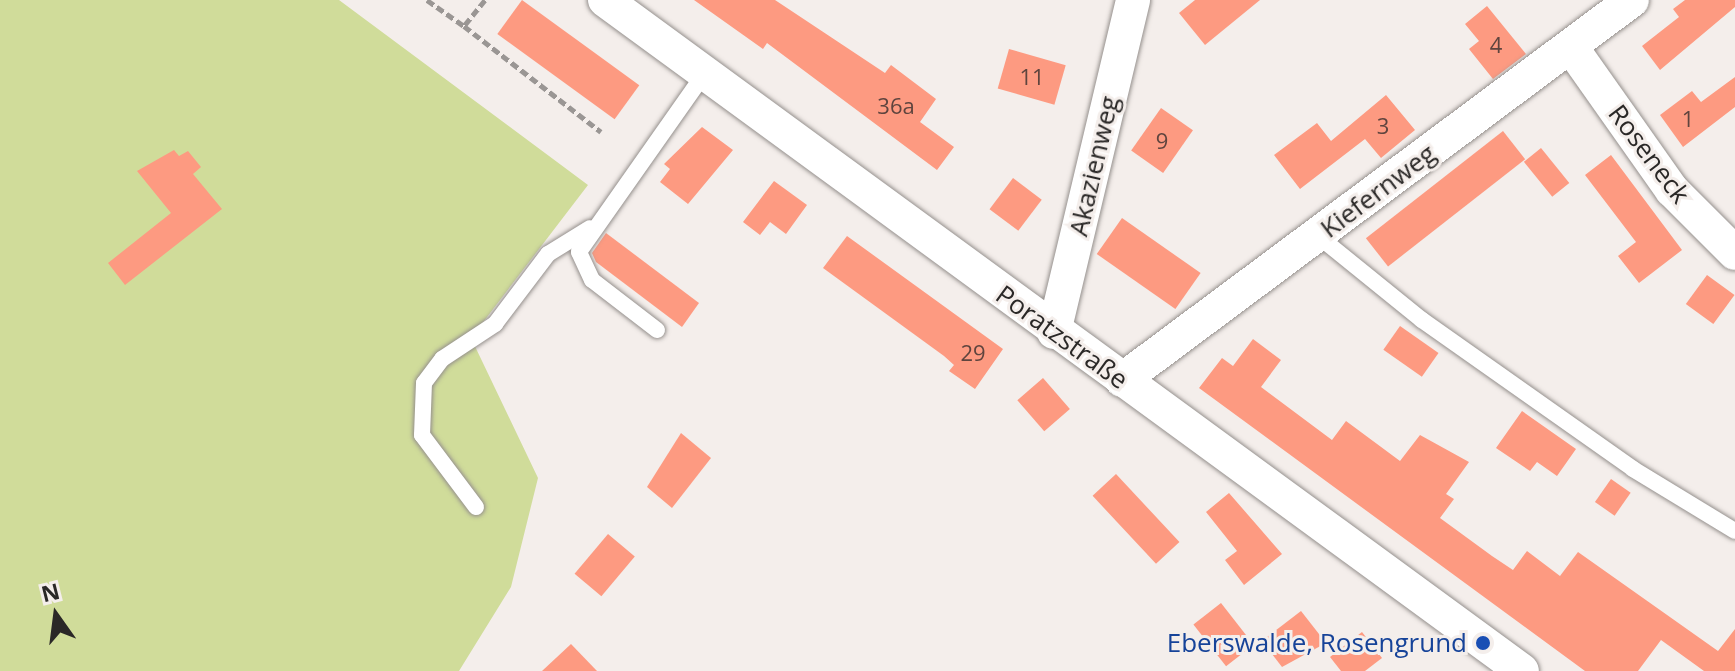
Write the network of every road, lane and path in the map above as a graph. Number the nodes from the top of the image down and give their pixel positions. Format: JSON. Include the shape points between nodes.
{"nodes":[{"id":1,"x":427,"y":0,"type":"edge"},
{"id":2,"x":485,"y":0,"type":"edge"},
{"id":3,"x":605,"y":0,"type":"edge"},
{"id":4,"x":1133,"y":0,"type":"edge"},
{"id":5,"x":1632,"y":0,"type":"edge"},
{"id":6,"x":464,"y":26,"type":"junction"},
{"id":7,"x":1571,"y":47,"type":"junction"},
{"id":8,"x":705,"y":73,"type":"junction"},
{"id":9,"x":601,"y":132,"type":"dead end"},
{"id":10,"x":590,"y":228,"type":"junction"},
{"id":11,"x":1317,"y":235,"type":"junction"},
{"id":12,"x":1735,"y":253,"type":"edge"},
{"id":13,"x":657,"y":330,"type":"dead end"},
{"id":14,"x":1054,"y":332,"type":"junction"},
{"id":15,"x":1122,"y":380,"type":"junction"},
{"id":16,"x":476,"y":507,"type":"dead end"},
{"id":17,"x":1735,"y":531,"type":"edge"},
{"id":18,"x":1522,"y":671,"type":"edge"}],
"edges":[{"from":1,"to":6,"type":"path"},
{"from":2,"to":6,"type":"path"},
{"from":3,"to":8,"type":"street","name":"Poratzstraße"},
{"from":4,"to":14,"type":"street","name":"Akazienweg"},
{"from":5,"to":7,"type":"street","name":"Kiefernweg"},
{"from":6,"to":9,"type":"path"},
{"from":7,"to":11,"type":"street","name":"Kiefernweg"},
{"from":7,"to":12,"type":"street","name":"Roseneck","via":[[1672,190]]},
{"from":8,"to":10,"type":"lane"},
{"from":8,"to":14,"type":"street","name":"Poratzstraße"},
{"from":10,"to":13,"type":"lane","via":[[579,252],[582,268]]},
{"from":10,"to":16,"type":"lane","via":[[548,254],[495,324],[442,359],[424,383],[422,435]]},
{"from":11,"to":15,"type":"street","name":"Kiefernweg"},
{"from":11,"to":17,"type":"lane","via":[[1422,320],[1620,461]]},
{"from":14,"to":15,"type":"street","name":"Poratzstraße"},
{"from":15,"to":18,"type":"street","name":"Poratzstraße"}]}
